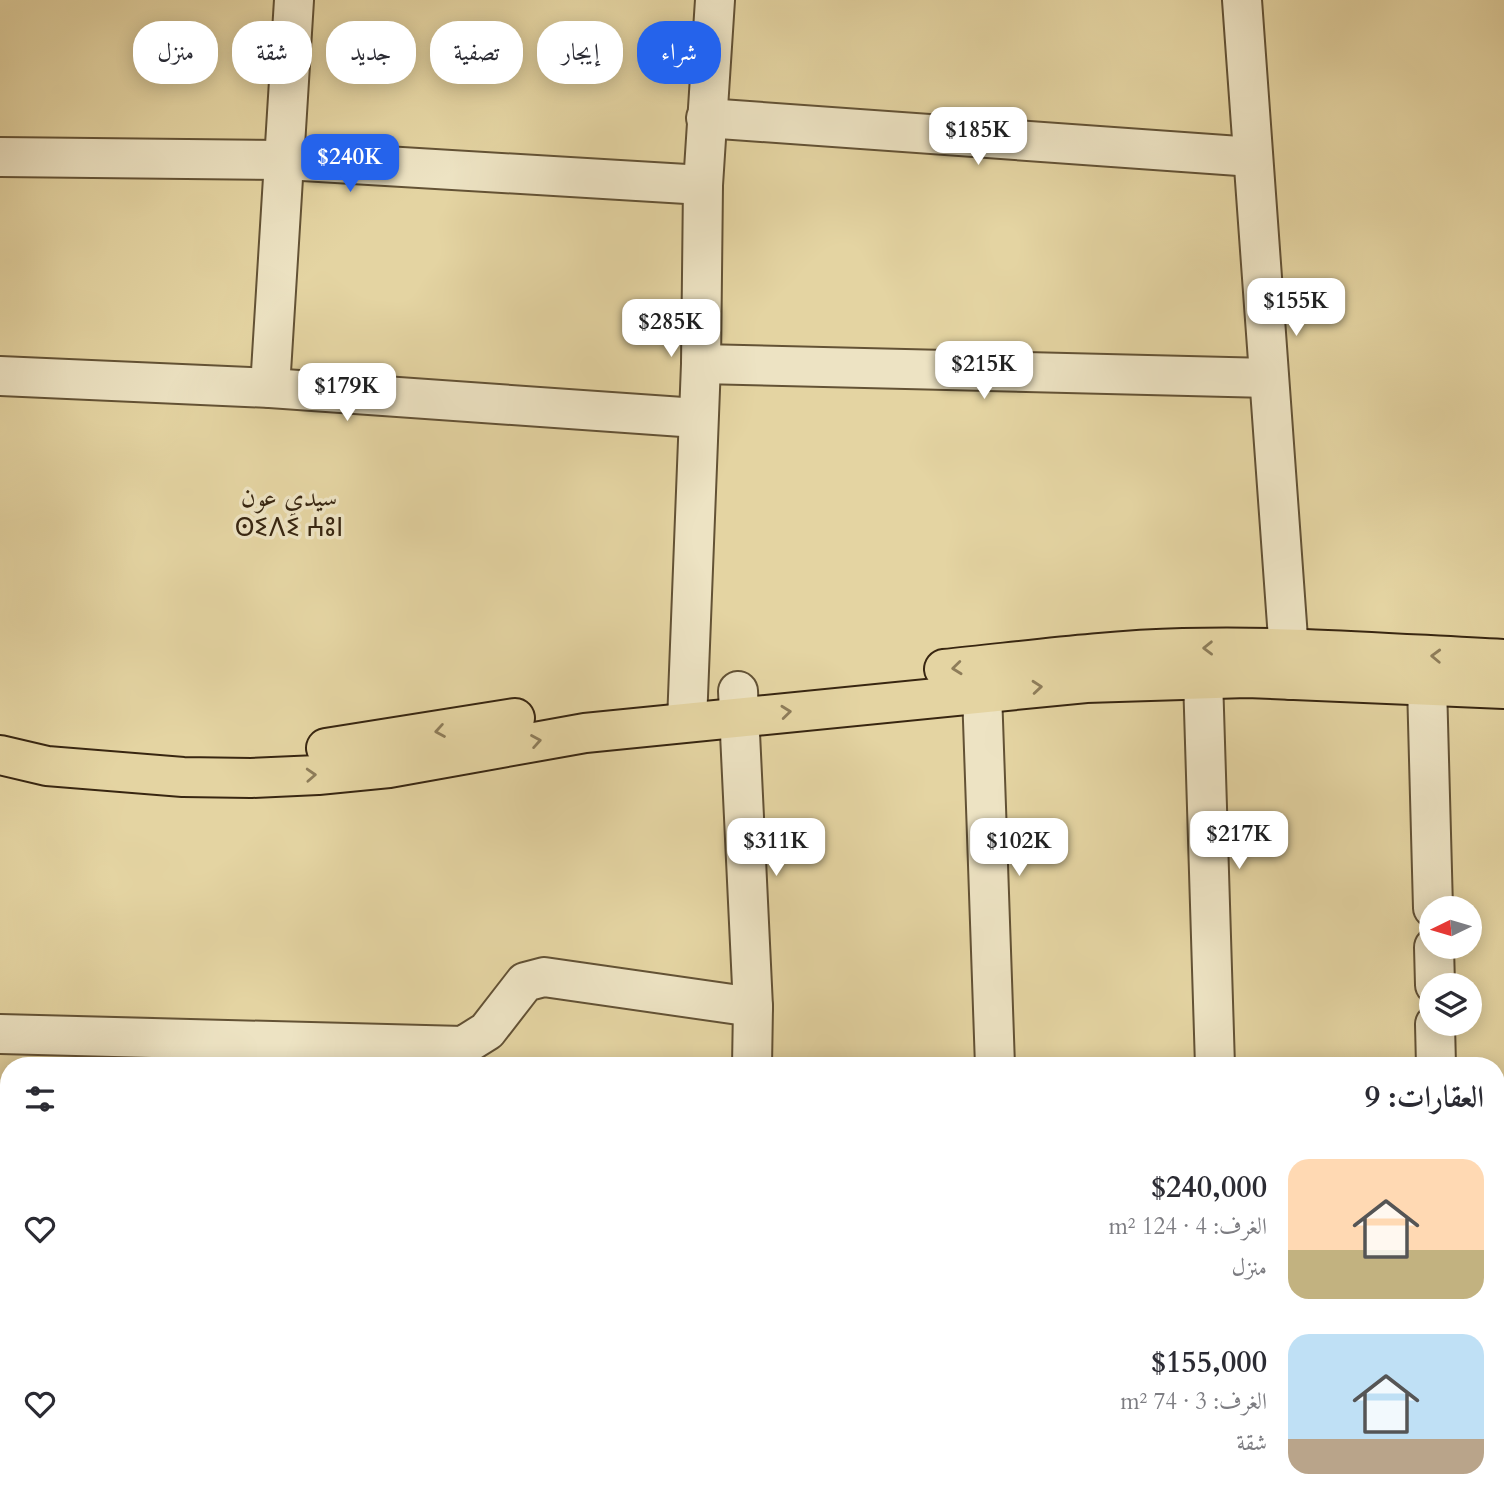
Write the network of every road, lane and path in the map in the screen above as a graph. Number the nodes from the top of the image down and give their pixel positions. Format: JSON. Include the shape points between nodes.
{"nodes":[{"id":1,"x":294,"y":0,"type":"edge"},
{"id":2,"x":715,"y":0,"type":"edge"},
{"id":3,"x":1242,"y":0,"type":"edge"},
{"id":4,"x":706,"y":117,"type":"junction"},
{"id":5,"x":0,"y":157,"type":"edge"},
{"id":6,"x":1253,"y":157,"type":"junction"},
{"id":7,"x":286,"y":160,"type":"junction"},
{"id":8,"x":702,"y":185,"type":"junction"},
{"id":9,"x":701,"y":364,"type":"junction"},
{"id":10,"x":0,"y":376,"type":"edge"},
{"id":11,"x":1269,"y":378,"type":"junction"},
{"id":12,"x":270,"y":388,"type":"junction"},
{"id":13,"x":697,"y":418,"type":"junction"},
{"id":14,"x":1504,"y":659,"type":"edge"},
{"id":15,"x":1291,"y":665,"type":"junction"},
{"id":16,"x":1203,"y":678,"type":"junction"},
{"id":17,"x":1427,"y":685,"type":"junction"},
{"id":18,"x":1504,"y":689,"type":"edge"},
{"id":19,"x":982,"y":692,"type":"junction"},
{"id":20,"x":738,"y":704,"type":"junction"},
{"id":21,"x":688,"y":709,"type":"junction"},
{"id":22,"x":0,"y":735,"type":"edge"},
{"id":23,"x":0,"y":755,"type":"edge"},
{"id":24,"x":1433,"y":896,"type":"edge"},
{"id":25,"x":753,"y":1007,"type":"junction"},
{"id":26,"x":0,"y":1034,"type":"edge"},
{"id":27,"x":1436,"y":1036,"type":"edge"},
{"id":28,"x":752,"y":1057,"type":"edge"},
{"id":29,"x":995,"y":1057,"type":"edge"},
{"id":30,"x":1215,"y":1057,"type":"edge"},
{"id":31,"x":1436,"y":1057,"type":"edge"}],
"edges":[{"from":1,"to":7,"type":"street"},
{"from":2,"to":4,"type":"street"},
{"from":3,"to":6,"type":"street"},
{"from":4,"to":6,"type":"street"},
{"from":4,"to":8,"type":"street"},
{"from":5,"to":7,"type":"street"},
{"from":6,"to":11,"type":"street"},
{"from":7,"to":8,"type":"street"},
{"from":7,"to":12,"type":"street"},
{"from":8,"to":9,"type":"street"},
{"from":9,"to":11,"type":"street"},
{"from":9,"to":13,"type":"street"},
{"from":10,"to":12,"type":"street"},
{"from":11,"to":15,"type":"street"},
{"from":12,"to":13,"type":"street"},
{"from":13,"to":21,"type":"street"},
{"from":14,"to":15,"type":"main road","one_way":true},
{"from":15,"to":16,"type":"main road"},
{"from":15,"to":17,"type":"main road"},
{"from":15,"to":20,"type":"main road","one_way":true,"via":[[1237,647],[1131,650]]},
{"from":19,"to":16,"type":"main road","one_way":true},
{"from":16,"to":30,"type":"street"},
{"from":17,"to":18,"type":"main road"},
{"from":17,"to":24,"type":"street"},
{"from":20,"to":19,"type":"main road","one_way":true},
{"from":19,"to":29,"type":"street"},
{"from":20,"to":21,"type":"main road"},
{"from":20,"to":25,"type":"street"},
{"from":21,"to":22,"type":"main road","one_way":true,"via":[[541,713],[337,747],[258,753],[180,754]]},
{"from":23,"to":21,"type":"main road","one_way":true,"via":[[47,766],[183,777],[318,775],[389,768]]},
{"from":25,"to":26,"type":"street","via":[[544,977],[525,982],[487,1031],[463,1046]]},
{"from":25,"to":28,"type":"street"},
{"from":27,"to":31,"type":"street"}]}
